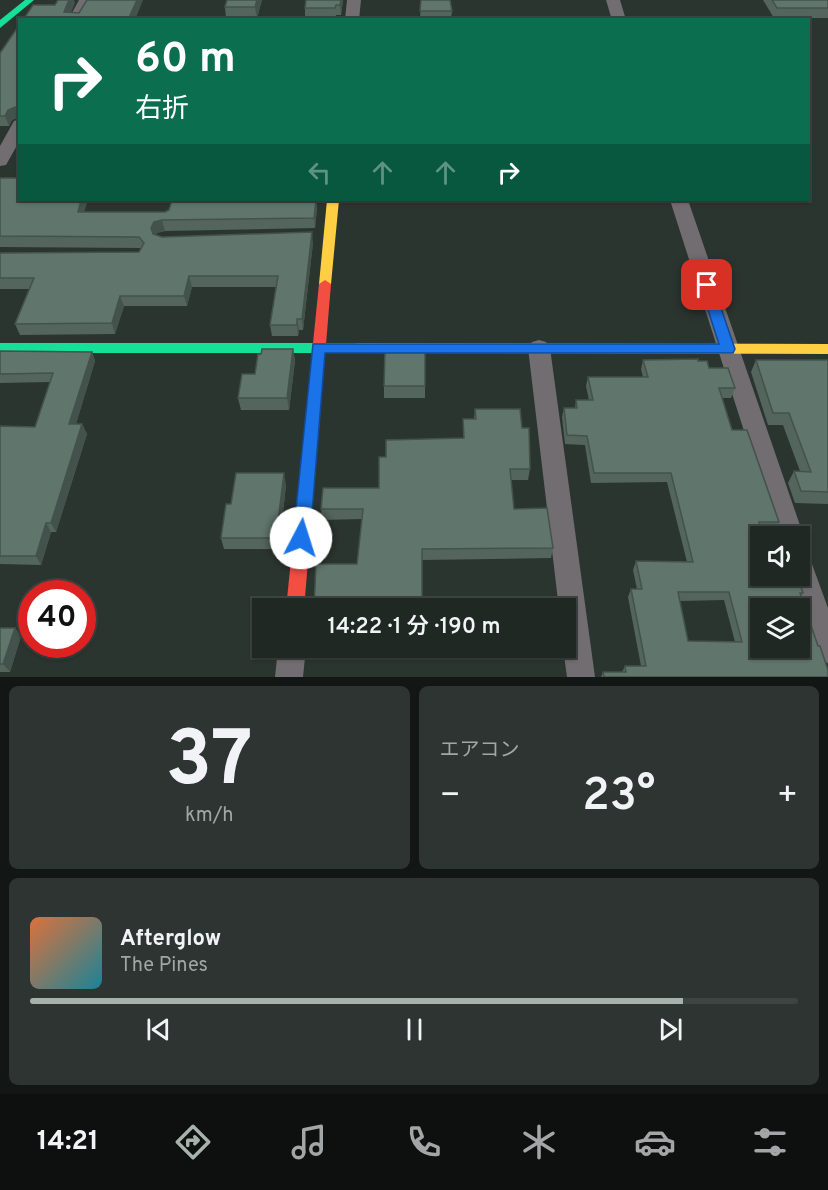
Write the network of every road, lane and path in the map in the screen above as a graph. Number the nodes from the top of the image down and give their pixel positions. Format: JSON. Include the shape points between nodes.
{"nodes":[{"id":1,"x":30,"y":0,"type":"edge"},
{"id":2,"x":86,"y":0,"type":"edge"},
{"id":3,"x":354,"y":0,"type":"edge"},
{"id":4,"x":613,"y":0,"type":"edge"},
{"id":5,"x":76,"y":18,"type":"edge"},
{"id":6,"x":352,"y":18,"type":"edge"},
{"id":7,"x":618,"y":18,"type":"edge"},
{"id":8,"x":0,"y":25,"type":"edge"},
{"id":9,"x":18,"y":128,"type":"edge"},
{"id":10,"x":0,"y":161,"type":"edge"},
{"id":11,"x":333,"y":201,"type":"edge"},
{"id":12,"x":679,"y":201,"type":"edge"},
{"id":13,"x":306,"y":236,"type":"edge"},
{"id":14,"x":330,"y":236,"type":"junction"},
{"id":15,"x":0,"y":348,"type":"edge"},
{"id":16,"x":318,"y":348,"type":"junction"},
{"id":17,"x":538,"y":348,"type":"junction"},
{"id":18,"x":728,"y":349,"type":"junction"},
{"id":19,"x":828,"y":349,"type":"edge"},
{"id":20,"x":787,"y":526,"type":"edge"},
{"id":21,"x":807,"y":586,"type":"edge"},
{"id":22,"x":296,"y":598,"type":"edge"},
{"id":23,"x":828,"y":649,"type":"edge"},
{"id":24,"x":291,"y":658,"type":"edge"},
{"id":25,"x":289,"y":677,"type":"edge"},
{"id":26,"x":581,"y":677,"type":"edge"}],
"edges":[{"from":1,"to":8,"type":"street"},
{"from":2,"to":5,"type":"street"},
{"from":3,"to":6,"type":"street"},
{"from":4,"to":7,"type":"street"},
{"from":9,"to":10,"type":"street"},
{"from":11,"to":14,"type":"street"},
{"from":12,"to":18,"type":"street"},
{"from":13,"to":14,"type":"street"},
{"from":14,"to":16,"type":"street"},
{"from":15,"to":16,"type":"street"},
{"from":16,"to":17,"type":"street"},
{"from":16,"to":22,"type":"street"},
{"from":17,"to":18,"type":"street"},
{"from":17,"to":26,"type":"street"},
{"from":18,"to":19,"type":"street"},
{"from":18,"to":20,"type":"street"},
{"from":21,"to":23,"type":"street"},
{"from":24,"to":25,"type":"street"}]}
